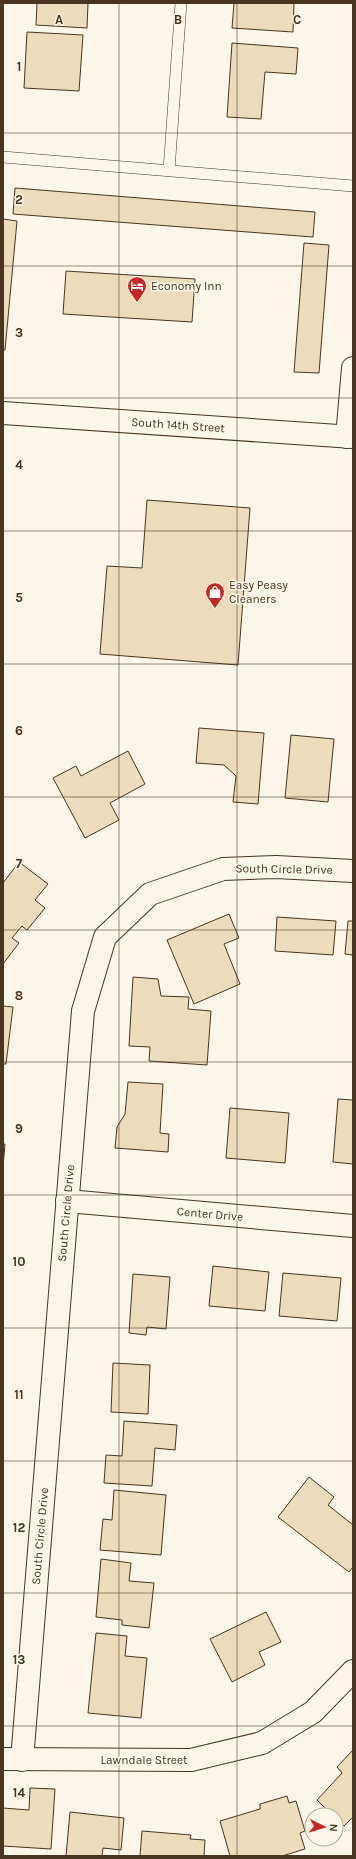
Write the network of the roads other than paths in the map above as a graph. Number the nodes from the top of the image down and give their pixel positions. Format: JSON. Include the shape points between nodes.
{"nodes":[{"id":1,"x":181,"y":3,"type":"edge"},
{"id":2,"x":3,"y":157,"type":"edge"},
{"id":3,"x":169,"y":170,"type":"junction"},
{"id":4,"x":353,"y":186,"type":"edge"},
{"id":5,"x":353,"y":368,"type":"edge"},
{"id":6,"x":3,"y":413,"type":"edge"},
{"id":7,"x":350,"y":437,"type":"edge"},
{"id":8,"x":353,"y":871,"type":"edge"},
{"id":9,"x":67,"y":1201,"type":"junction"},
{"id":10,"x":353,"y":1226,"type":"edge"},
{"id":11,"x":353,"y":1671,"type":"edge"},
{"id":12,"x":13,"y":1760,"type":"edge"}],
"edges":[{"from":1,"to":3,"type":"lane"},
{"from":2,"to":3,"type":"lane"},
{"from":3,"to":4,"type":"lane"},
{"from":5,"to":7,"type":"street"},
{"from":6,"to":7,"type":"street","name":"South 14th Street"},
{"from":8,"to":9,"type":"street","name":"South Circle Drive","via":[[276,867],[223,869],[150,894],[105,937],[83,1010]]},
{"from":9,"to":10,"type":"street","name":"Center Drive"},
{"from":9,"to":12,"type":"street","name":"South Circle Drive"},
{"from":11,"to":12,"type":"street","name":"Lawndale Street","via":[[313,1712],[262,1743],[191,1760]]}]}
